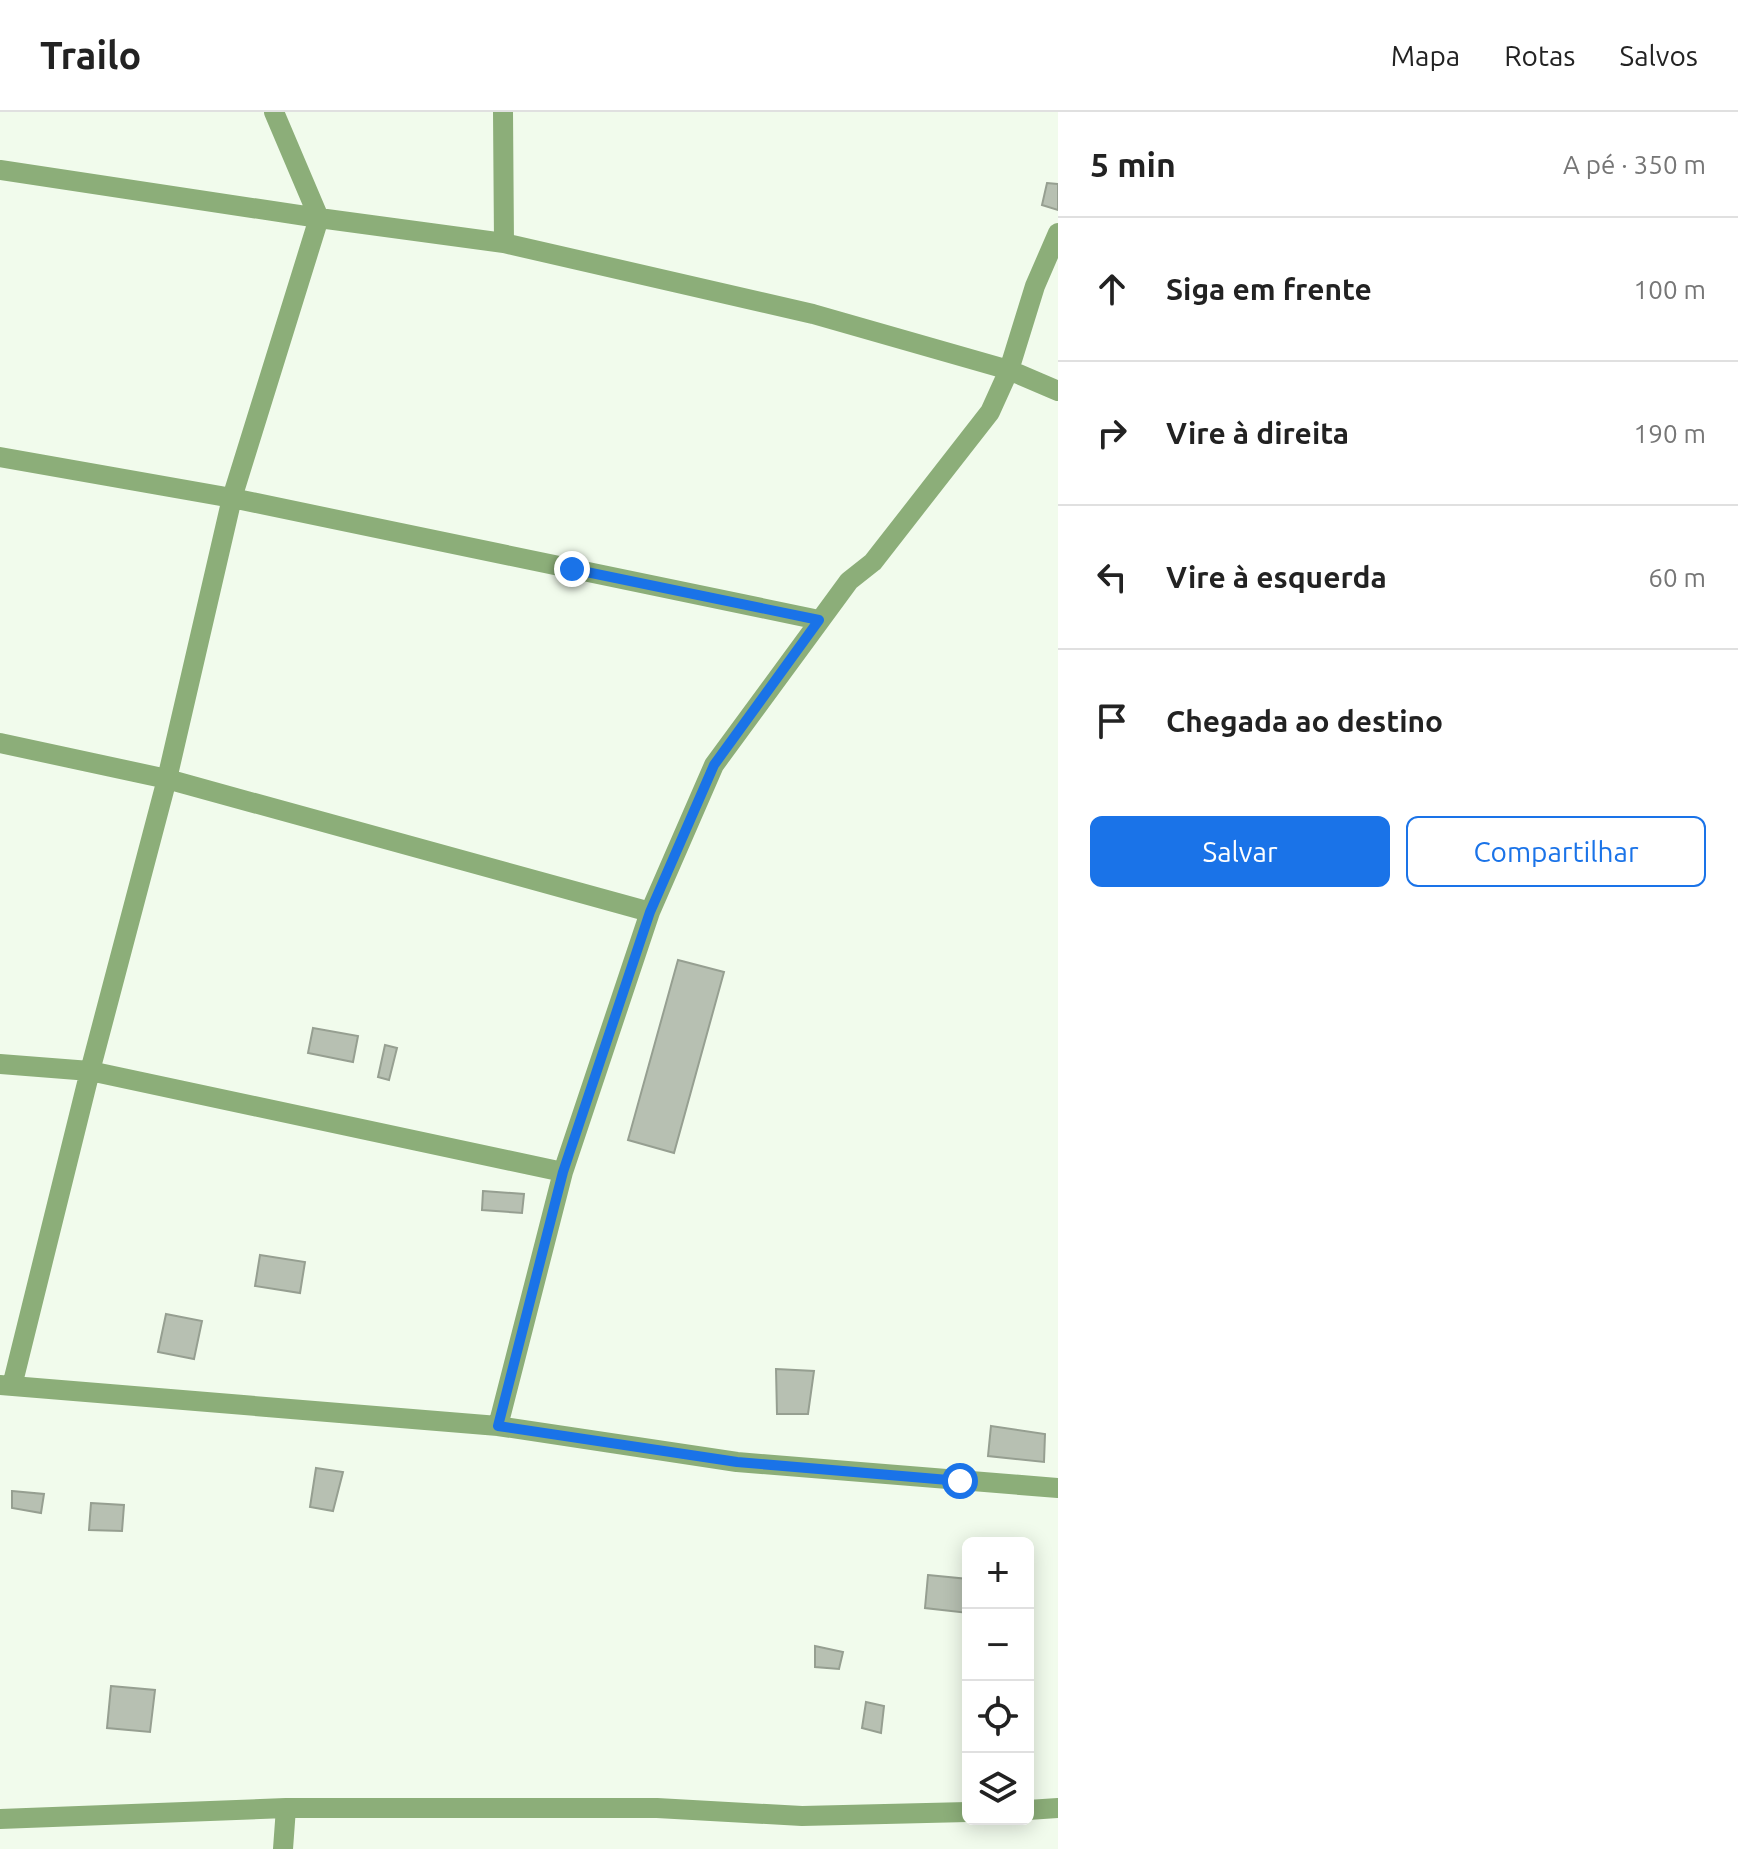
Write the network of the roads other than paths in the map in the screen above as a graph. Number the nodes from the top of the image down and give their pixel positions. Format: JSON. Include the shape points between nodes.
{"nodes":[{"id":1,"x":274,"y":112,"type":"edge"},
{"id":2,"x":503,"y":112,"type":"edge"},
{"id":3,"x":0,"y":170,"type":"edge"},
{"id":4,"x":319,"y":218,"type":"junction"},
{"id":5,"x":1058,"y":233,"type":"edge"},
{"id":6,"x":504,"y":243,"type":"junction"},
{"id":7,"x":1009,"y":370,"type":"junction"},
{"id":8,"x":1058,"y":391,"type":"edge"},
{"id":9,"x":0,"y":457,"type":"edge"},
{"id":10,"x":232,"y":498,"type":"junction"},
{"id":11,"x":819,"y":620,"type":"junction"},
{"id":12,"x":0,"y":743,"type":"edge"},
{"id":13,"x":167,"y":779,"type":"junction"},
{"id":14,"x":650,"y":912,"type":"junction"},
{"id":15,"x":0,"y":1064,"type":"edge"},
{"id":16,"x":90,"y":1071,"type":"junction"},
{"id":17,"x":563,"y":1172,"type":"junction"},
{"id":18,"x":6,"y":1385,"type":"edge"},
{"id":19,"x":498,"y":1426,"type":"junction"},
{"id":20,"x":1058,"y":1488,"type":"edge"},
{"id":21,"x":286,"y":1808,"type":"junction"},
{"id":22,"x":1058,"y":1808,"type":"edge"},
{"id":23,"x":1034,"y":1810,"type":"edge"},
{"id":24,"x":962,"y":1812,"type":"edge"},
{"id":25,"x":0,"y":1819,"type":"edge"},
{"id":26,"x":283,"y":1849,"type":"edge"}],
"edges":[{"from":1,"to":4,"type":"street"},
{"from":2,"to":6,"type":"street"},
{"from":3,"to":4,"type":"street"},
{"from":4,"to":6,"type":"street"},
{"from":4,"to":10,"type":"street"},
{"from":5,"to":7,"type":"street"},
{"from":6,"to":7,"type":"street","via":[[813,314]]},
{"from":7,"to":8,"type":"street"},
{"from":7,"to":11,"type":"street","via":[[990,412],[873,562],[849,581]]},
{"from":9,"to":10,"type":"street"},
{"from":10,"to":11,"type":"street"},
{"from":10,"to":13,"type":"street"},
{"from":11,"to":14,"type":"street","via":[[714,765]]},
{"from":12,"to":13,"type":"street"},
{"from":13,"to":14,"type":"street"},
{"from":13,"to":16,"type":"street"},
{"from":14,"to":17,"type":"street"},
{"from":15,"to":16,"type":"street"},
{"from":16,"to":17,"type":"street"},
{"from":16,"to":18,"type":"street"},
{"from":17,"to":19,"type":"street"},
{"from":18,"to":19,"type":"street"},
{"from":19,"to":20,"type":"street","via":[[737,1462]]},
{"from":21,"to":24,"type":"street","via":[[520,1806],[802,1816]]},
{"from":21,"to":25,"type":"street"},
{"from":21,"to":26,"type":"street"},
{"from":22,"to":23,"type":"street"}]}
